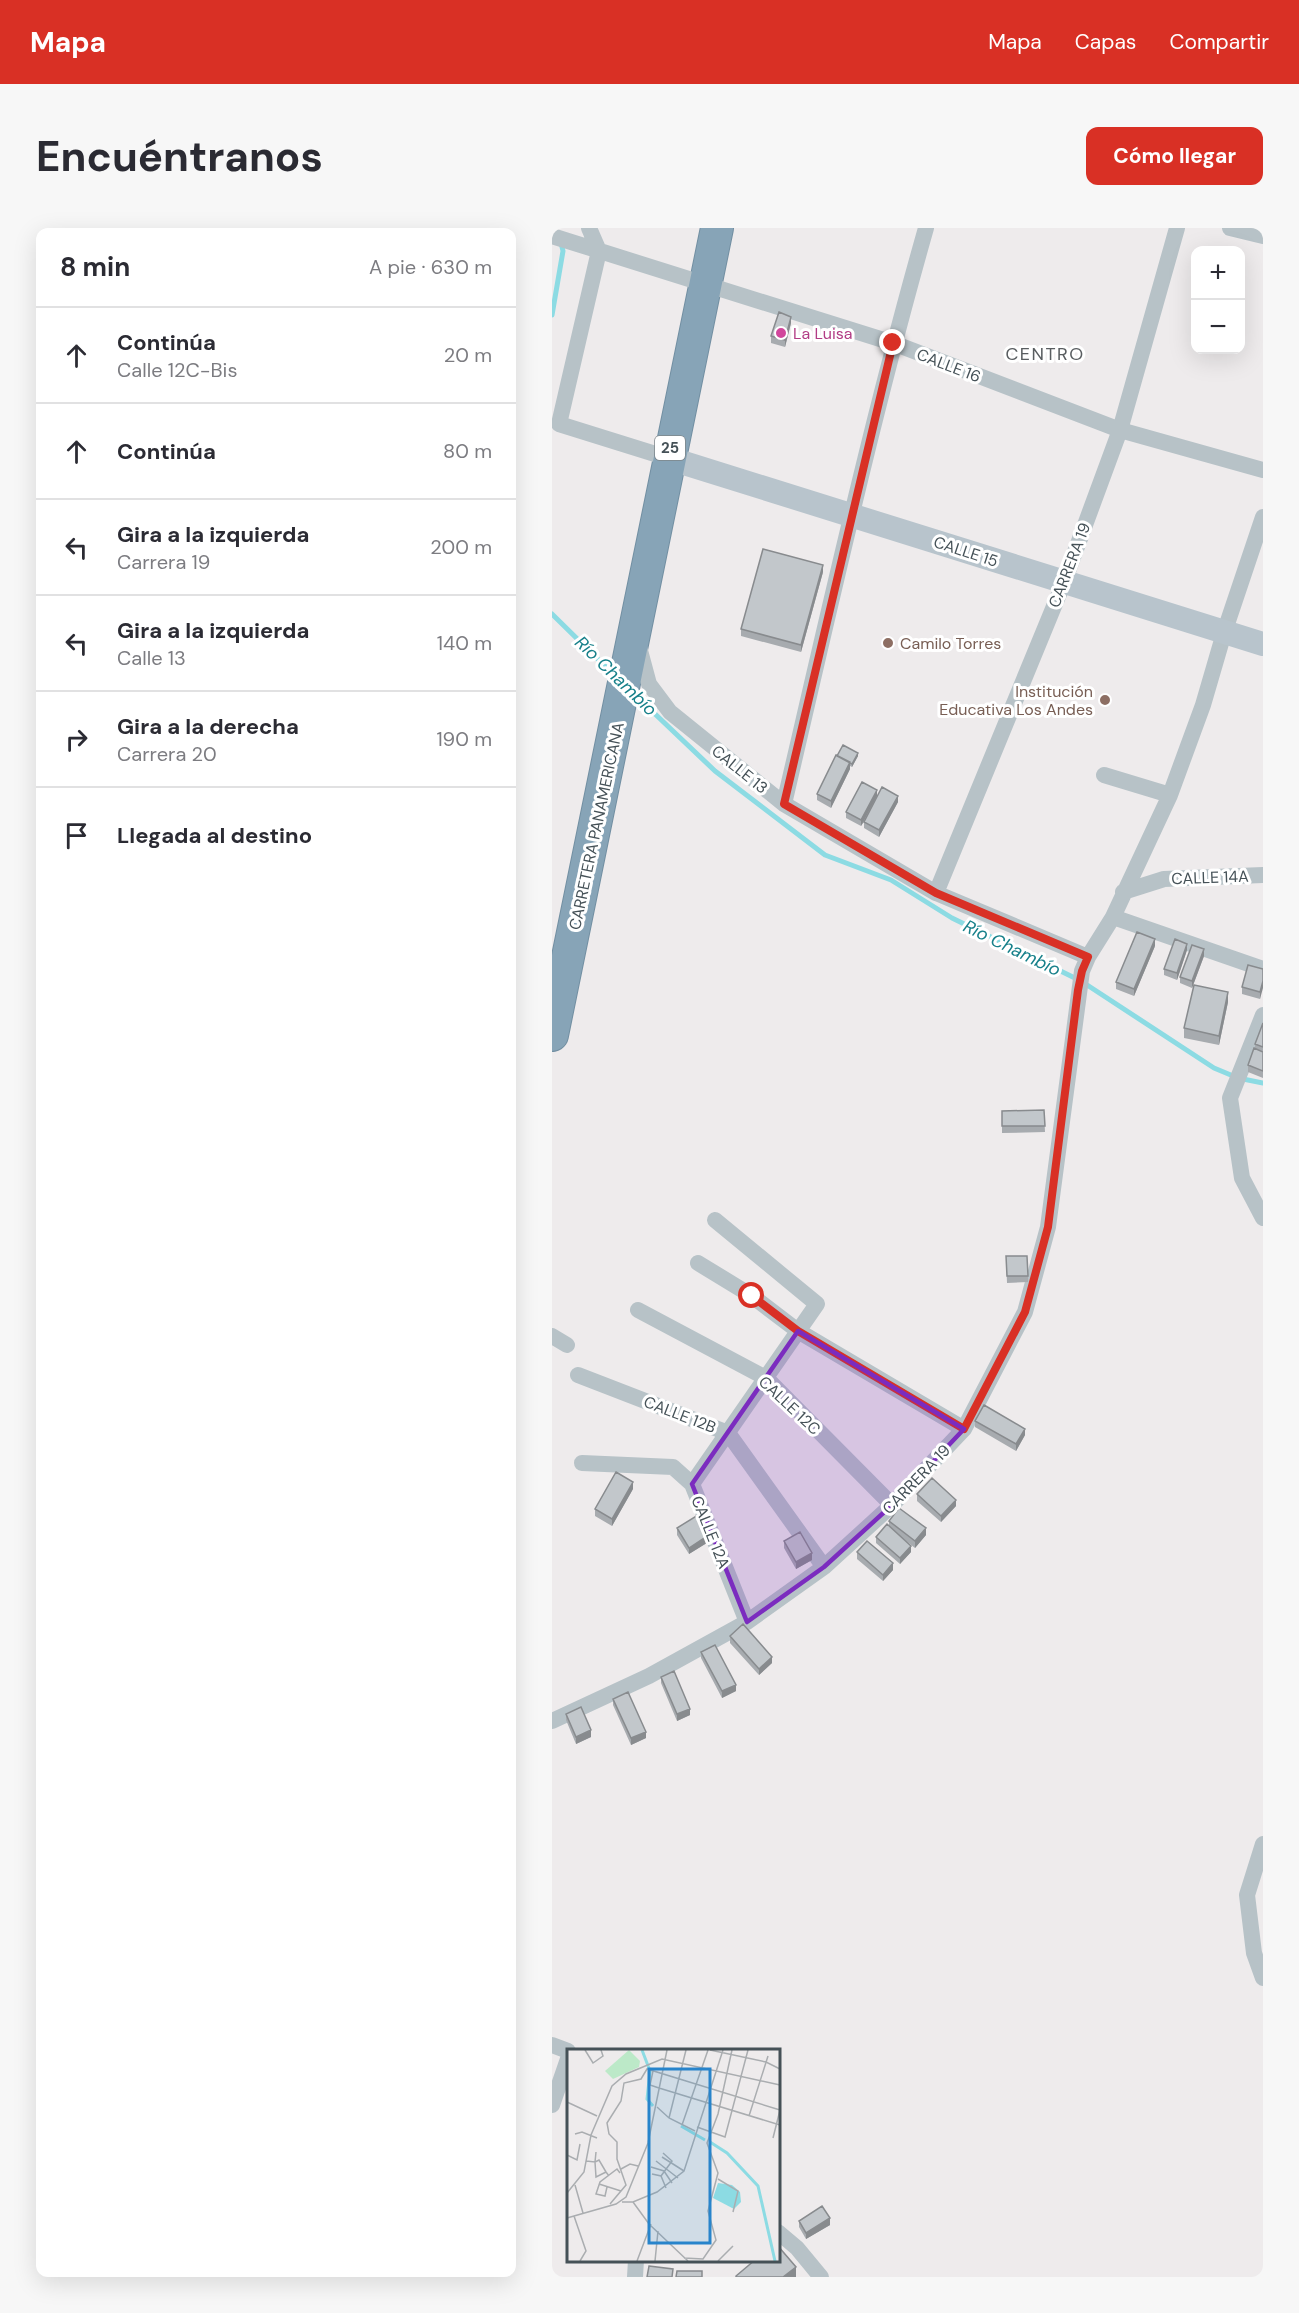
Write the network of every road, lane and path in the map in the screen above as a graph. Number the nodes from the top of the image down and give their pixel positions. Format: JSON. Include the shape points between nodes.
{"nodes":[{"id":1,"x":589,"y":228,"type":"edge"},
{"id":2,"x":717,"y":228,"type":"edge"},
{"id":3,"x":926,"y":228,"type":"edge"},
{"id":4,"x":1177,"y":228,"type":"edge"},
{"id":5,"x":1230,"y":228,"type":"edge"},
{"id":6,"x":552,"y":236,"type":"edge"},
{"id":7,"x":1263,"y":236,"type":"edge"},
{"id":8,"x":599,"y":250,"type":"junction"},
{"id":9,"x":705,"y":283,"type":"junction"},
{"id":10,"x":893,"y":343,"type":"junction"},
{"id":11,"x":1120,"y":430,"type":"junction"},
{"id":12,"x":668,"y":458,"type":"junction"},
{"id":13,"x":1263,"y":470,"type":"edge"},
{"id":14,"x":851,"y":515,"type":"junction"},
{"id":15,"x":1263,"y":517,"type":"edge"},
{"id":16,"x":1064,"y":582,"type":"junction"},
{"id":17,"x":634,"y":630,"type":"junction"},
{"id":18,"x":1224,"y":633,"type":"junction"},
{"id":19,"x":1263,"y":644,"type":"edge"},
{"id":20,"x":1104,"y":775,"type":"dead end"},
{"id":21,"x":1170,"y":795,"type":"junction"},
{"id":22,"x":784,"y":804,"type":"junction"},
{"id":23,"x":1263,"y":875,"type":"edge"},
{"id":24,"x":1123,"y":892,"type":"junction"},
{"id":25,"x":936,"y":893,"type":"junction"},
{"id":26,"x":1113,"y":917,"type":"junction"},
{"id":27,"x":1085,"y":964,"type":"junction"},
{"id":28,"x":1263,"y":969,"type":"edge"},
{"id":29,"x":1263,"y":1015,"type":"edge"},
{"id":30,"x":552,"y":1035,"type":"edge"},
{"id":31,"x":1263,"y":1218,"type":"edge"},
{"id":32,"x":715,"y":1220,"type":"dead end"},
{"id":33,"x":698,"y":1263,"type":"dead end"},
{"id":34,"x":638,"y":1310,"type":"dead end"},
{"id":35,"x":798,"y":1331,"type":"junction"},
{"id":36,"x":552,"y":1336,"type":"edge"},
{"id":37,"x":567,"y":1345,"type":"dead end"},
{"id":38,"x":578,"y":1375,"type":"dead end"},
{"id":39,"x":766,"y":1378,"type":"junction"},
{"id":40,"x":964,"y":1429,"type":"junction"},
{"id":41,"x":728,"y":1433,"type":"junction"},
{"id":42,"x":582,"y":1462,"type":"dead end"},
{"id":43,"x":692,"y":1484,"type":"junction"},
{"id":44,"x":892,"y":1505,"type":"junction"},
{"id":45,"x":824,"y":1567,"type":"junction"},
{"id":46,"x":747,"y":1622,"type":"junction"},
{"id":47,"x":552,"y":1720,"type":"edge"},
{"id":48,"x":1263,"y":1844,"type":"edge"},
{"id":49,"x":1263,"y":1978,"type":"edge"},
{"id":50,"x":552,"y":2045,"type":"edge"},
{"id":51,"x":567,"y":2051,"type":"edge"},
{"id":52,"x":567,"y":2062,"type":"edge"},
{"id":53,"x":552,"y":2105,"type":"edge"},
{"id":54,"x":780,"y":2234,"type":"edge"},
{"id":55,"x":636,"y":2262,"type":"edge"},
{"id":56,"x":635,"y":2277,"type":"edge"},
{"id":57,"x":821,"y":2277,"type":"edge"}],
"edges":[{"from":1,"to":8,"type":"street"},
{"from":2,"to":9,"type":"highway","name":"CARRETERA PANAMERICANA","number":"25"},
{"from":3,"to":10,"type":"street"},
{"from":4,"to":11,"type":"street","name":"CARRERA 19"},
{"from":5,"to":7,"type":"street"},
{"from":6,"to":8,"type":"street","name":"CALLE 16"},
{"from":8,"to":9,"type":"street","name":"CALLE 16"},
{"from":8,"to":12,"type":"street","via":[[559,424]]},
{"from":9,"to":10,"type":"street","name":"CALLE 16"},
{"from":9,"to":12,"type":"highway","name":"CARRETERA PANAMERICANA","number":"25"},
{"from":10,"to":11,"type":"street","name":"CALLE 16"},
{"from":10,"to":14,"type":"street"},
{"from":11,"to":13,"type":"street","name":"CALLE 16"},
{"from":11,"to":16,"type":"street","name":"CARRERA 19"},
{"from":12,"to":14,"type":"main road","name":"CALLE 15"},
{"from":12,"to":17,"type":"highway","name":"CARRETERA PANAMERICANA","number":"25"},
{"from":14,"to":16,"type":"main road","name":"CALLE 15"},
{"from":14,"to":22,"type":"street"},
{"from":15,"to":18,"type":"street"},
{"from":16,"to":18,"type":"main road","name":"CALLE 15"},
{"from":16,"to":25,"type":"street","name":"CARRERA 19"},
{"from":17,"to":22,"type":"street","name":"CALLE 13","via":[[649,684],[670,712]]},
{"from":17,"to":30,"type":"highway","name":"CARRETERA PANAMERICANA","number":"25"},
{"from":18,"to":19,"type":"main road","name":"CALLE 15"},
{"from":18,"to":21,"type":"street"},
{"from":20,"to":21,"type":"street"},
{"from":21,"to":24,"type":"street"},
{"from":22,"to":25,"type":"street","name":"CALLE 13"},
{"from":23,"to":24,"type":"street","name":"CALLE 14A","via":[[1164,879]]},
{"from":24,"to":26,"type":"street"},
{"from":25,"to":27,"type":"street","name":"CALLE 13"},
{"from":26,"to":27,"type":"street"},
{"from":26,"to":28,"type":"street"},
{"from":27,"to":40,"type":"street","name":"CARRERA 19","via":[[1078,990],[1048,1227],[1025,1312]]},
{"from":29,"to":31,"type":"street","via":[[1230,1098],[1242,1178]]},
{"from":32,"to":35,"type":"street","via":[[818,1304]]},
{"from":33,"to":35,"type":"street","via":[[752,1296]]},
{"from":34,"to":39,"type":"street","name":"CALLE 12C"},
{"from":35,"to":39,"type":"street"},
{"from":35,"to":40,"type":"street"},
{"from":36,"to":37,"type":"street"},
{"from":38,"to":41,"type":"street","name":"CALLE 12B"},
{"from":39,"to":41,"type":"street"},
{"from":39,"to":44,"type":"street","name":"CALLE 12C"},
{"from":40,"to":44,"type":"street","name":"CARRERA 19"},
{"from":41,"to":43,"type":"street"},
{"from":41,"to":45,"type":"street","name":"CALLE 12B"},
{"from":42,"to":43,"type":"street","name":"CALLE 12A","via":[[673,1467]]},
{"from":43,"to":46,"type":"street","name":"CALLE 12A"},
{"from":44,"to":45,"type":"street","name":"CARRERA 19"},
{"from":45,"to":46,"type":"street","name":"CARRERA 19"},
{"from":46,"to":47,"type":"street","name":"CARRERA 19","via":[[649,1676]]},
{"from":48,"to":49,"type":"street","via":[[1247,1895],[1254,1953]]},
{"from":50,"to":51,"type":"street"},
{"from":52,"to":53,"type":"street"},
{"from":54,"to":57,"type":"street"},
{"from":55,"to":56,"type":"street"}]}
